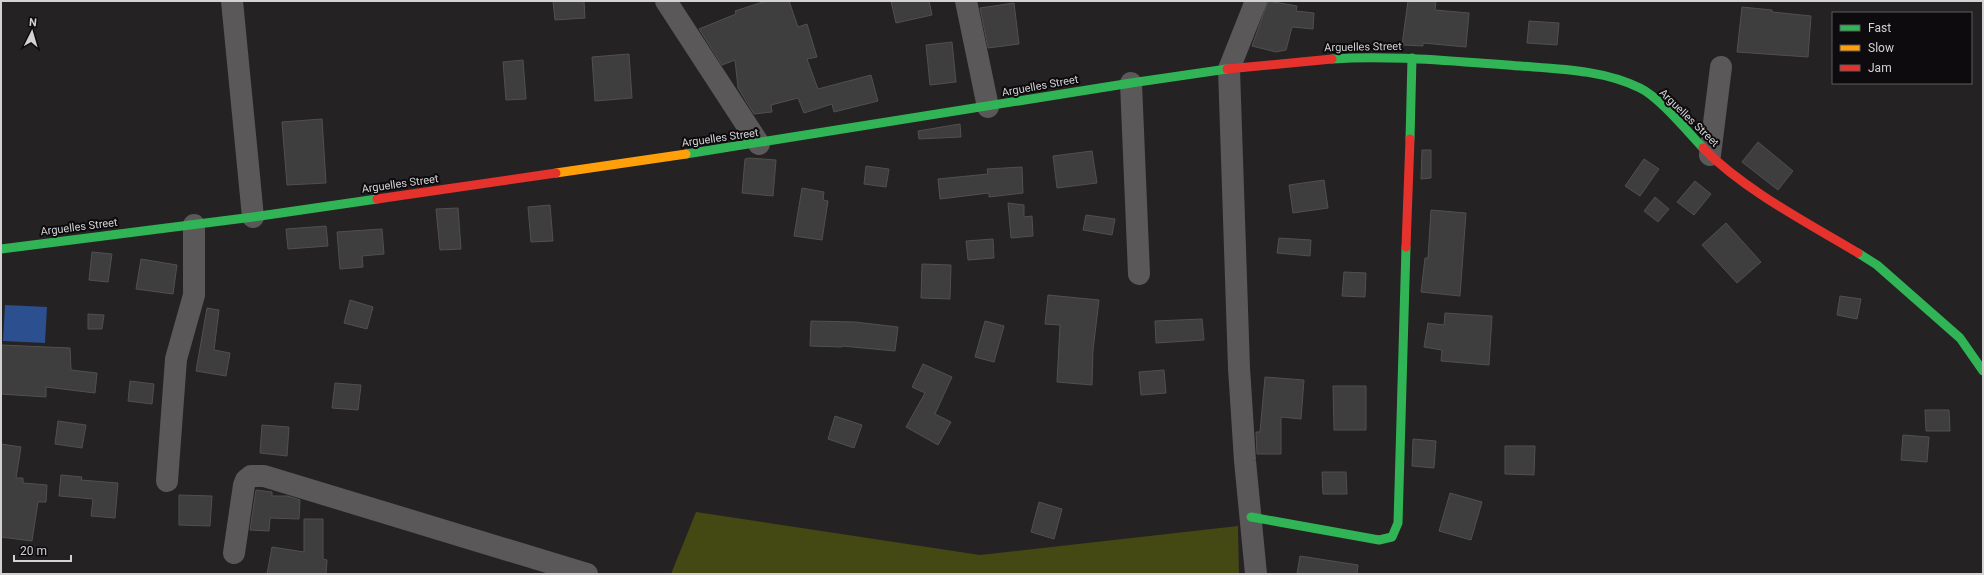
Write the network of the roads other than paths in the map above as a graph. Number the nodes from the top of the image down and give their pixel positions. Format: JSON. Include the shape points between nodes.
{"nodes":[{"id":1,"x":232,"y":1,"type":"edge"},
{"id":2,"x":666,"y":1,"type":"edge"},
{"id":3,"x":966,"y":1,"type":"edge"},
{"id":4,"x":1256,"y":1,"type":"edge"},
{"id":5,"x":1412,"y":58,"type":"junction"},
{"id":6,"x":1721,"y":67,"type":"dead end"},
{"id":7,"x":1228,"y":69,"type":"junction"},
{"id":8,"x":1130,"y":83,"type":"junction"},
{"id":9,"x":988,"y":106,"type":"junction"},
{"id":10,"x":760,"y":144,"type":"junction"},
{"id":11,"x":1710,"y":155,"type":"junction"},
{"id":12,"x":253,"y":217,"type":"junction"},
{"id":13,"x":194,"y":224,"type":"junction"},
{"id":14,"x":1,"y":249,"type":"edge"},
{"id":15,"x":1139,"y":274,"type":"dead end"},
{"id":16,"x":1983,"y":371,"type":"edge"},
{"id":17,"x":167,"y":481,"type":"dead end"},
{"id":18,"x":1251,"y":517,"type":"junction"},
{"id":19,"x":234,"y":553,"type":"dead end"},
{"id":20,"x":587,"y":574,"type":"edge"},
{"id":21,"x":1256,"y":574,"type":"edge"}],
"edges":[{"from":1,"to":12,"type":"street"},
{"from":2,"to":10,"type":"street"},
{"from":3,"to":9,"type":"street"},
{"from":4,"to":7,"type":"street"},
{"from":5,"to":7,"type":"street","name":"Arguelles Street","via":[[1315,60]]},
{"from":5,"to":11,"type":"street","name":"Arguelles Street","via":[[1581,71],[1610,77],[1641,88],[1663,106]]},
{"from":5,"to":18,"type":"street","via":[[1396,531],[1392,537],[1379,540]]},
{"from":6,"to":11,"type":"street"},
{"from":7,"to":8,"type":"street","name":"Arguelles Street"},
{"from":7,"to":18,"type":"street","via":[[1239,368]]},
{"from":8,"to":9,"type":"street","name":"Arguelles Street"},
{"from":8,"to":15,"type":"street"},
{"from":9,"to":10,"type":"street","name":"Arguelles Street"},
{"from":10,"to":12,"type":"street","name":"Arguelles Street"},
{"from":11,"to":16,"type":"street","name":"Arguelles Street","via":[[1774,202],[1877,265],[1960,338]]},
{"from":12,"to":13,"type":"street","name":"Arguelles Street"},
{"from":13,"to":14,"type":"street","name":"Arguelles Street"},
{"from":13,"to":17,"type":"street","via":[[194,295],[176,359]]},
{"from":18,"to":21,"type":"street"},
{"from":19,"to":20,"type":"street","via":[[244,485],[246,480],[257,475]]}]}
